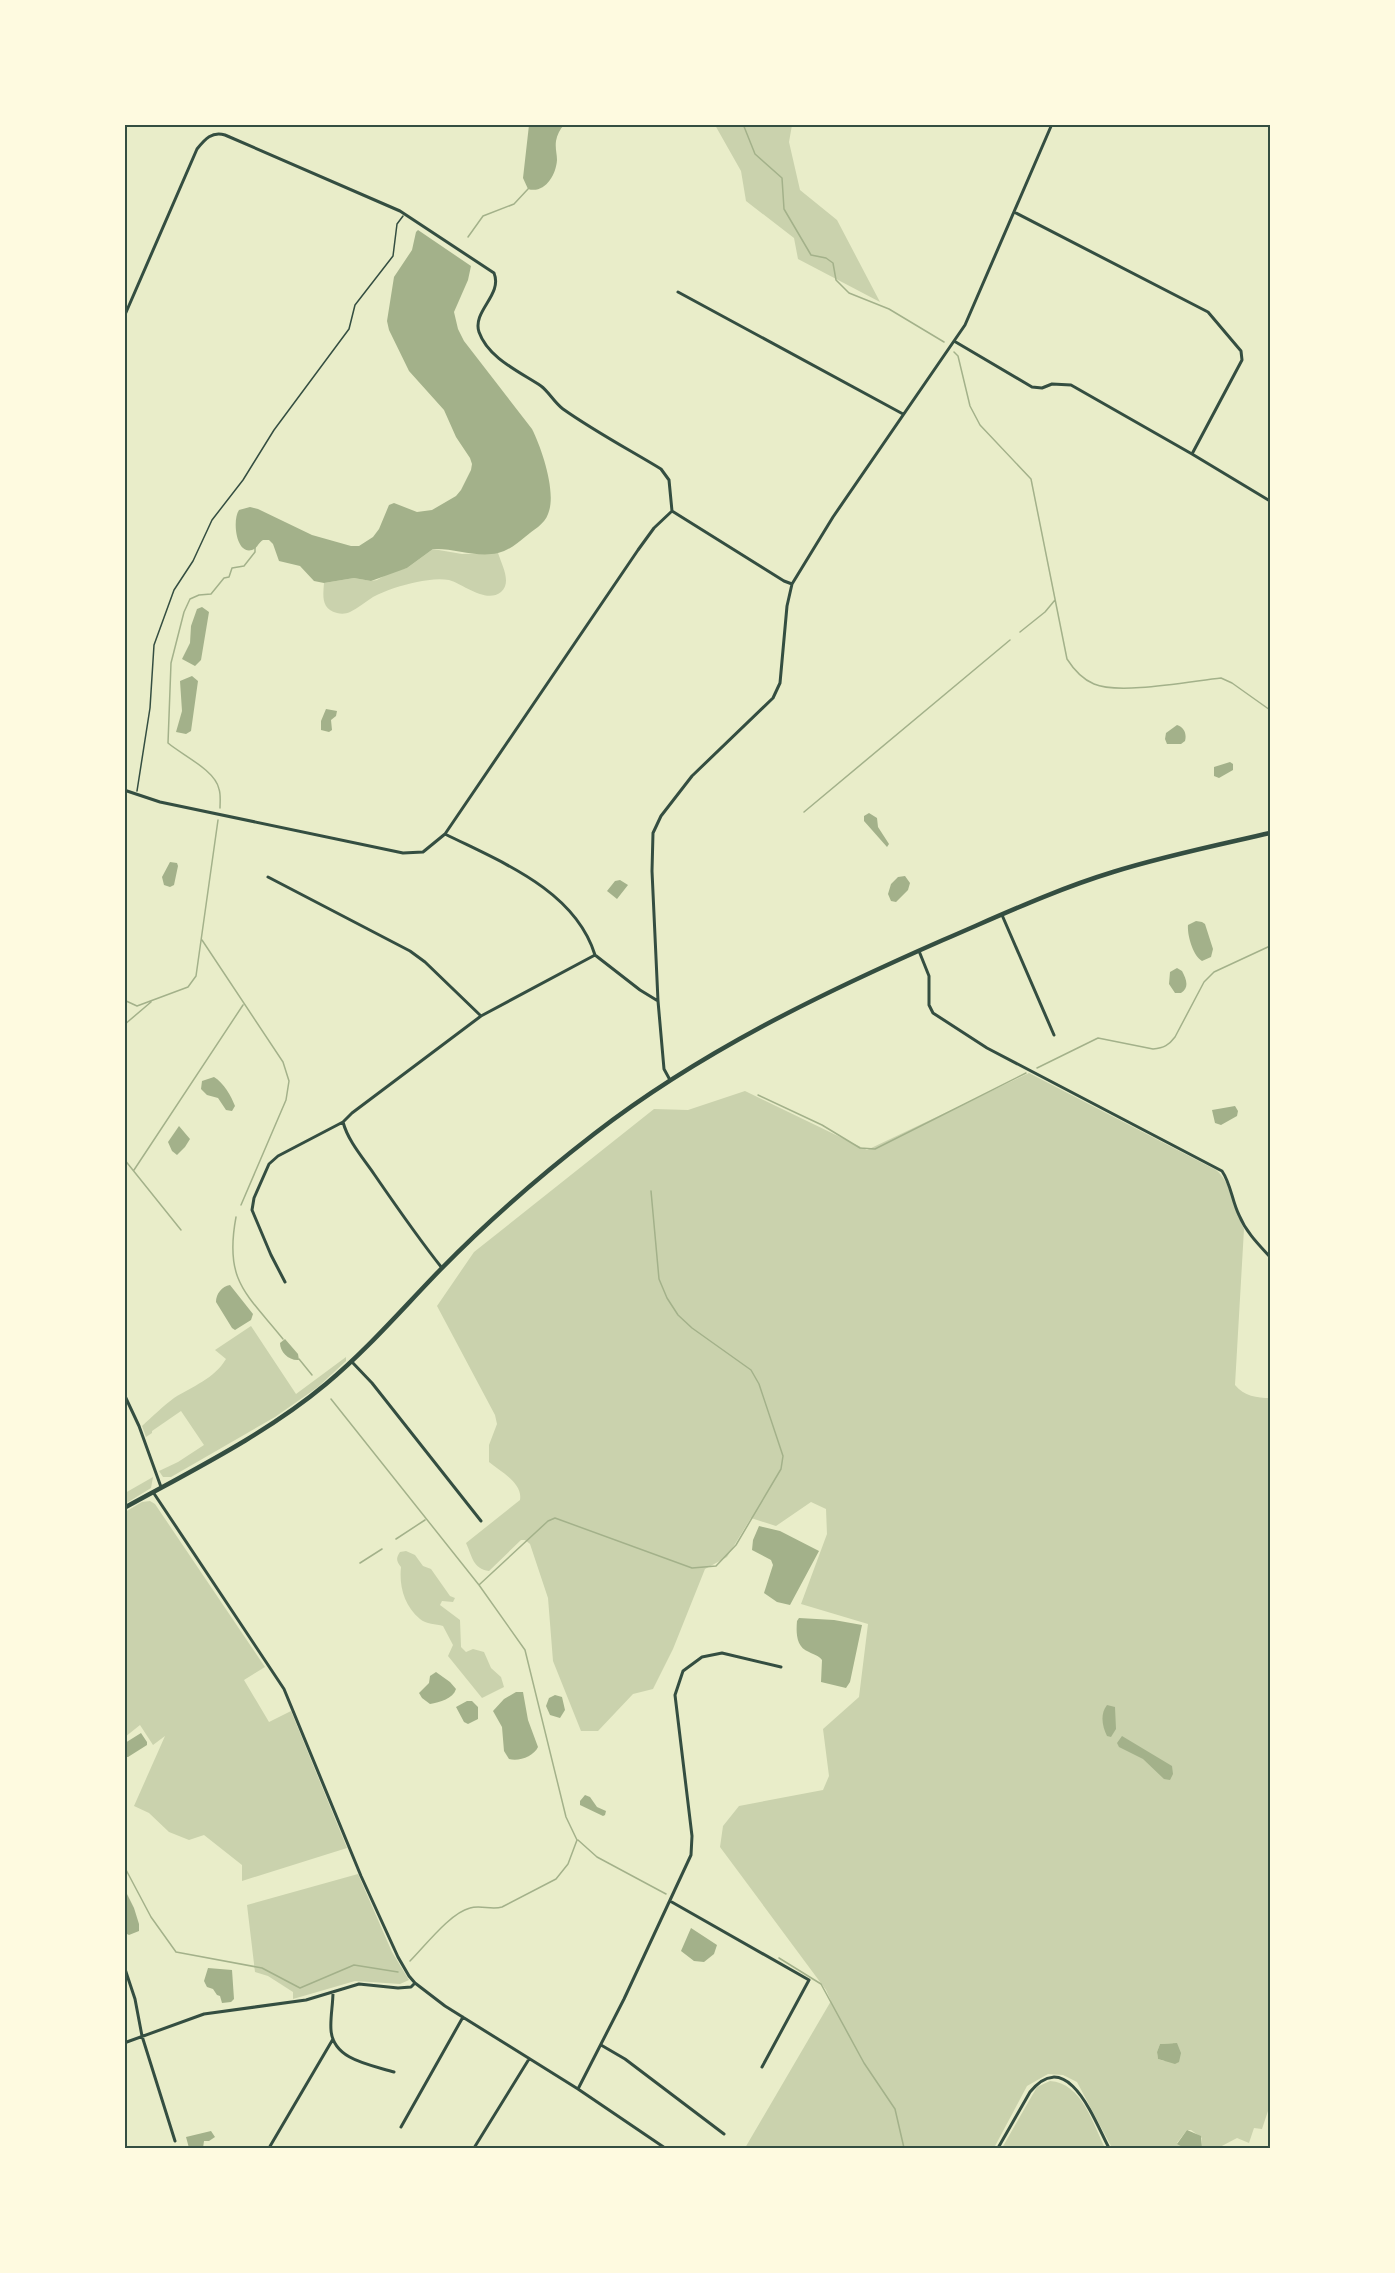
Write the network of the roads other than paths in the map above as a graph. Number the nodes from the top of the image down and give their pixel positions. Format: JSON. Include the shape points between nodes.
{"nodes":[{"id":1,"x":1052,"y":124,"type":"edge"},
{"id":2,"x":1014,"y":212,"type":"junction"},
{"id":3,"x":678,"y":291,"type":"dead end"},
{"id":4,"x":124,"y":317,"type":"edge"},
{"id":5,"x":954,"y":341,"type":"junction"},
{"id":6,"x":903,"y":414,"type":"junction"},
{"id":7,"x":1192,"y":454,"type":"junction"},
{"id":8,"x":1270,"y":501,"type":"edge"},
{"id":9,"x":672,"y":511,"type":"junction"},
{"id":10,"x":792,"y":584,"type":"junction"},
{"id":11,"x":124,"y":790,"type":"edge"},
{"id":12,"x":1270,"y":833,"type":"edge"},
{"id":13,"x":445,"y":834,"type":"junction"},
{"id":14,"x":268,"y":877,"type":"dead end"},
{"id":15,"x":1002,"y":915,"type":"junction"},
{"id":16,"x":919,"y":951,"type":"junction"},
{"id":17,"x":595,"y":955,"type":"junction"},
{"id":18,"x":658,"y":1001,"type":"junction"},
{"id":19,"x":481,"y":1016,"type":"junction"},
{"id":20,"x":1054,"y":1035,"type":"dead end"},
{"id":21,"x":670,"y":1080,"type":"junction"},
{"id":22,"x":344,"y":1122,"type":"junction"},
{"id":23,"x":1270,"y":1257,"type":"edge"},
{"id":24,"x":442,"y":1268,"type":"junction"},
{"id":25,"x":285,"y":1282,"type":"dead end"},
{"id":26,"x":352,"y":1362,"type":"junction"},
{"id":27,"x":124,"y":1395,"type":"edge"},
{"id":28,"x":161,"y":1487,"type":"junction"},
{"id":29,"x":153,"y":1492,"type":"junction"},
{"id":30,"x":124,"y":1508,"type":"edge"},
{"id":31,"x":481,"y":1521,"type":"dead end"},
{"id":32,"x":781,"y":1667,"type":"dead end"},
{"id":33,"x":670,"y":1901,"type":"junction"},
{"id":34,"x":124,"y":1966,"type":"edge"},
{"id":35,"x":415,"y":1983,"type":"junction"},
{"id":36,"x":333,"y":1992,"type":"junction"},
{"id":37,"x":462,"y":2017,"type":"junction"},
{"id":38,"x":142,"y":2036,"type":"junction"},
{"id":39,"x":333,"y":2039,"type":"junction"},
{"id":40,"x":124,"y":2043,"type":"edge"},
{"id":41,"x":601,"y":2045,"type":"junction"},
{"id":42,"x":529,"y":2059,"type":"junction"},
{"id":43,"x":762,"y":2067,"type":"dead end"},
{"id":44,"x":394,"y":2072,"type":"dead end"},
{"id":45,"x":578,"y":2089,"type":"junction"},
{"id":46,"x":401,"y":2127,"type":"dead end"},
{"id":47,"x":723,"y":2134,"type":"dead end"},
{"id":48,"x":176,"y":2141,"type":"dead end"},
{"id":49,"x":269,"y":2148,"type":"edge"},
{"id":50,"x":474,"y":2148,"type":"edge"},
{"id":51,"x":665,"y":2148,"type":"edge"},
{"id":52,"x":998,"y":2148,"type":"edge"},
{"id":53,"x":1109,"y":2148,"type":"edge"}],
"edges":[{"from":1,"to":2,"type":"street"},
{"from":2,"to":5,"type":"street","via":[[971,313]]},
{"from":2,"to":7,"type":"street","via":[[1208,312],[1241,351],[1242,360]]},
{"from":3,"to":6,"type":"street"},
{"from":4,"to":9,"type":"street","via":[[197,149],[206,137],[225,135],[404,214],[494,273],[495,289],[478,326],[483,339],[494,353],[544,388],[563,409],[661,470],[669,480]]},
{"from":5,"to":6,"type":"street"},
{"from":5,"to":7,"type":"street","via":[[1032,387],[1071,385]]},
{"from":6,"to":10,"type":"street"},
{"from":7,"to":8,"type":"street"},
{"from":9,"to":10,"type":"street"},
{"from":9,"to":13,"type":"street","via":[[638,550]]},
{"from":10,"to":18,"type":"street","via":[[780,683],[773,698],[692,776],[655,825],[652,871]]},
{"from":11,"to":13,"type":"street","via":[[160,802],[403,853],[423,852]]},
{"from":12,"to":15,"type":"main road","via":[[1110,873]]},
{"from":13,"to":17,"type":"street","via":[[546,887],[586,931]]},
{"from":14,"to":19,"type":"street","via":[[410,951]]},
{"from":15,"to":16,"type":"main road"},
{"from":15,"to":20,"type":"street"},
{"from":16,"to":21,"type":"main road","via":[[796,1007]]},
{"from":16,"to":23,"type":"street","via":[[929,976],[929,1005],[933,1013],[987,1048],[1222,1171],[1245,1228]]},
{"from":17,"to":18,"type":"street"},
{"from":17,"to":19,"type":"street"},
{"from":18,"to":21,"type":"street","via":[[664,1069]]},
{"from":19,"to":22,"type":"street"},
{"from":21,"to":24,"type":"main road","via":[[554,1167]]},
{"from":22,"to":24,"type":"street","via":[[357,1149]]},
{"from":22,"to":25,"type":"street","via":[[268,1164],[254,1198],[252,1210]]},
{"from":24,"to":26,"type":"main road"},
{"from":26,"to":28,"type":"main road","via":[[274,1422]]},
{"from":26,"to":31,"type":"street"},
{"from":27,"to":28,"type":"street"},
{"from":28,"to":29,"type":"main road"},
{"from":29,"to":30,"type":"main road"},
{"from":29,"to":35,"type":"street","via":[[284,1689],[361,1876],[398,1957]]},
{"from":32,"to":33,"type":"street","via":[[722,1653],[702,1658],[683,1671],[675,1695],[692,1848]]},
{"from":33,"to":41,"type":"street"},
{"from":33,"to":43,"type":"street","via":[[809,1980]]},
{"from":34,"to":38,"type":"street"},
{"from":35,"to":36,"type":"street","via":[[398,1988],[359,1984]]},
{"from":35,"to":37,"type":"street"},
{"from":36,"to":38,"type":"street","via":[[306,2000],[204,2014]]},
{"from":36,"to":39,"type":"street"},
{"from":37,"to":42,"type":"street"},
{"from":37,"to":46,"type":"street"},
{"from":38,"to":40,"type":"street"},
{"from":38,"to":48,"type":"street"},
{"from":39,"to":44,"type":"street","via":[[346,2056]]},
{"from":39,"to":49,"type":"street"},
{"from":41,"to":45,"type":"street"},
{"from":41,"to":47,"type":"street"},
{"from":42,"to":45,"type":"street"},
{"from":42,"to":50,"type":"street"},
{"from":45,"to":51,"type":"street"},
{"from":52,"to":53,"type":"street","via":[[1030,2091],[1052,2077],[1064,2079],[1077,2089]]}]}
